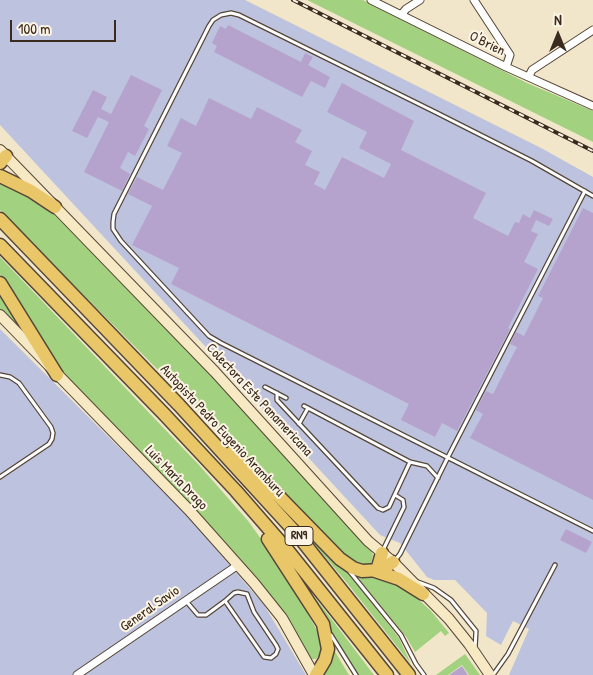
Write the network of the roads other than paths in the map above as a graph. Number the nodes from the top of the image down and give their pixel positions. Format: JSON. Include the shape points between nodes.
{"nodes":[{"id":1,"x":371,"y":0,"type":"edge"},
{"id":2,"x":420,"y":0,"type":"edge"},
{"id":3,"x":474,"y":0,"type":"edge"},
{"id":4,"x":401,"y":15,"type":"junction"},
{"id":5,"x":593,"y":30,"type":"edge"},
{"id":6,"x":506,"y":67,"type":"junction"},
{"id":7,"x":529,"y":76,"type":"junction"},
{"id":8,"x":593,"y":106,"type":"edge"},
{"id":9,"x":2,"y":157,"type":"edge"},
{"id":10,"x":0,"y":176,"type":"edge"},
{"id":11,"x":585,"y":191,"type":"junction"},
{"id":12,"x":593,"y":196,"type":"edge"},
{"id":13,"x":55,"y":207,"type":"junction"},
{"id":14,"x":0,"y":219,"type":"edge"},
{"id":15,"x":0,"y":245,"type":"edge"},
{"id":16,"x":0,"y":283,"type":"edge"},
{"id":17,"x":2,"y":322,"type":"edge"},
{"id":18,"x":0,"y":375,"type":"edge"},
{"id":19,"x":57,"y":376,"type":"junction"},
{"id":20,"x":265,"y":387,"type":"dead end"},
{"id":21,"x":278,"y":393,"type":"junction"},
{"id":22,"x":286,"y":398,"type":"dead end"},
{"id":23,"x":179,"y":404,"type":"junction"},
{"id":24,"x":304,"y":406,"type":"dead end"},
{"id":25,"x":308,"y":408,"type":"junction"},
{"id":26,"x":299,"y":424,"type":"junction"},
{"id":27,"x":448,"y":457,"type":"junction"},
{"id":28,"x":410,"y":462,"type":"junction"},
{"id":29,"x":0,"y":477,"type":"edge"},
{"id":30,"x":438,"y":478,"type":"junction"},
{"id":31,"x":236,"y":491,"type":"junction"},
{"id":32,"x":395,"y":495,"type":"junction"},
{"id":33,"x":593,"y":532,"type":"edge"},
{"id":34,"x":382,"y":553,"type":"junction"},
{"id":35,"x":340,"y":559,"type":"junction"},
{"id":36,"x":392,"y":562,"type":"junction"},
{"id":37,"x":238,"y":565,"type":"junction"},
{"id":38,"x":555,"y":565,"type":"dead end"},
{"id":39,"x":375,"y":571,"type":"junction"},
{"id":40,"x":410,"y":579,"type":"junction"},
{"id":41,"x":424,"y":594,"type":"junction"},
{"id":42,"x":186,"y":600,"type":"junction"},
{"id":43,"x":225,"y":601,"type":"junction"},
{"id":44,"x":323,"y":624,"type":"junction"},
{"id":45,"x":474,"y":652,"type":"junction"},
{"id":46,"x":77,"y":675,"type":"edge"},
{"id":47,"x":315,"y":675,"type":"edge"},
{"id":48,"x":356,"y":675,"type":"edge"},
{"id":49,"x":387,"y":675,"type":"edge"},
{"id":50,"x":409,"y":675,"type":"edge"},
{"id":51,"x":424,"y":675,"type":"edge"},
{"id":52,"x":492,"y":675,"type":"edge"}],
"edges":[{"from":1,"to":4,"type":"street","name":"O'Brien"},
{"from":2,"to":4,"type":"street"},
{"from":3,"to":6,"type":"street","via":[[510,55]]},
{"from":4,"to":6,"type":"street","name":"O'Brien"},
{"from":5,"to":7,"type":"street","via":[[532,70]]},
{"from":6,"to":7,"type":"street","name":"O'Brien"},
{"from":7,"to":8,"type":"street","name":"O'Brien"},
{"from":9,"to":13,"type":"street","name":"Colectora Este Panamericana"},
{"from":10,"to":13,"type":"highway"},
{"from":11,"to":12,"type":"lane"},
{"from":11,"to":27,"type":"lane"},
{"from":11,"to":27,"type":"lane","via":[[532,161],[239,14],[221,15],[208,26],[114,214],[113,229],[209,336]]},
{"from":13,"to":34,"type":"street","name":"Colectora Este Panamericana","via":[[215,372]]},
{"from":14,"to":23,"type":"highway","name":"Autopista Pedro Eugenio Aramburu","number":"RN9"},
{"from":15,"to":31,"type":"highway","number":"RN9"},
{"from":16,"to":19,"type":"highway"},
{"from":17,"to":19,"type":"street","name":"Luis María Drago"},
{"from":18,"to":29,"type":"lane","via":[[19,383],[53,433],[49,444]]},
{"from":19,"to":37,"type":"street","name":"Luis María Drago","via":[[189,510]]},
{"from":20,"to":21,"type":"lane"},
{"from":21,"to":22,"type":"lane"},
{"from":21,"to":26,"type":"lane","via":[[277,400]]},
{"from":23,"to":35,"type":"highway","via":[[262,479]]},
{"from":23,"to":50,"type":"highway","name":"Autopista Pedro Eugenio Aramburu","number":"RN9","via":[[296,532]]},
{"from":24,"to":25,"type":"lane"},
{"from":25,"to":26,"type":"lane"},
{"from":25,"to":28,"type":"lane"},
{"from":26,"to":32,"type":"lane","via":[[378,508],[386,510]]},
{"from":27,"to":30,"type":"lane"},
{"from":27,"to":33,"type":"lane"},
{"from":28,"to":30,"type":"lane","via":[[427,466]]},
{"from":28,"to":32,"type":"lane"},
{"from":30,"to":36,"type":"lane","via":[[400,554]]},
{"from":31,"to":44,"type":"highway"},
{"from":31,"to":49,"type":"highway","number":"RN9"},
{"from":32,"to":34,"type":"lane","via":[[403,500],[404,507]]},
{"from":34,"to":36,"type":"street","name":"Colectora Este Panamericana"},
{"from":34,"to":39,"type":"highway"},
{"from":35,"to":39,"type":"highway","via":[[353,568]]},
{"from":35,"to":51,"type":"lane","via":[[401,635]]},
{"from":36,"to":39,"type":"highway"},
{"from":36,"to":40,"type":"street","name":"Colectora Este Panamericana"},
{"from":37,"to":42,"type":"street","name":"General Savio"},
{"from":37,"to":47,"type":"street","name":"Luis María Drago","via":[[273,604]]},
{"from":38,"to":52,"type":"lane","via":[[508,654]]},
{"from":39,"to":41,"type":"highway","via":[[399,579]]},
{"from":40,"to":41,"type":"street","name":"Colectora Este Panamericana"},
{"from":40,"to":45,"type":"lane","via":[[434,588],[451,600],[476,631]]},
{"from":41,"to":45,"type":"street","name":"Colectora Este Panamericana","via":[[449,619]]},
{"from":42,"to":43,"type":"lane","via":[[198,615],[206,615]]},
{"from":42,"to":46,"type":"street","name":"General Savio"},
{"from":43,"to":43,"type":"lane","via":[[238,592],[247,594],[254,612],[278,649],[276,654],[271,658],[264,657]]},
{"from":44,"to":47,"type":"highway","via":[[328,649]]},
{"from":44,"to":48,"type":"lane"},
{"from":45,"to":52,"type":"street","name":"Colectora Este Panamericana"}]}
